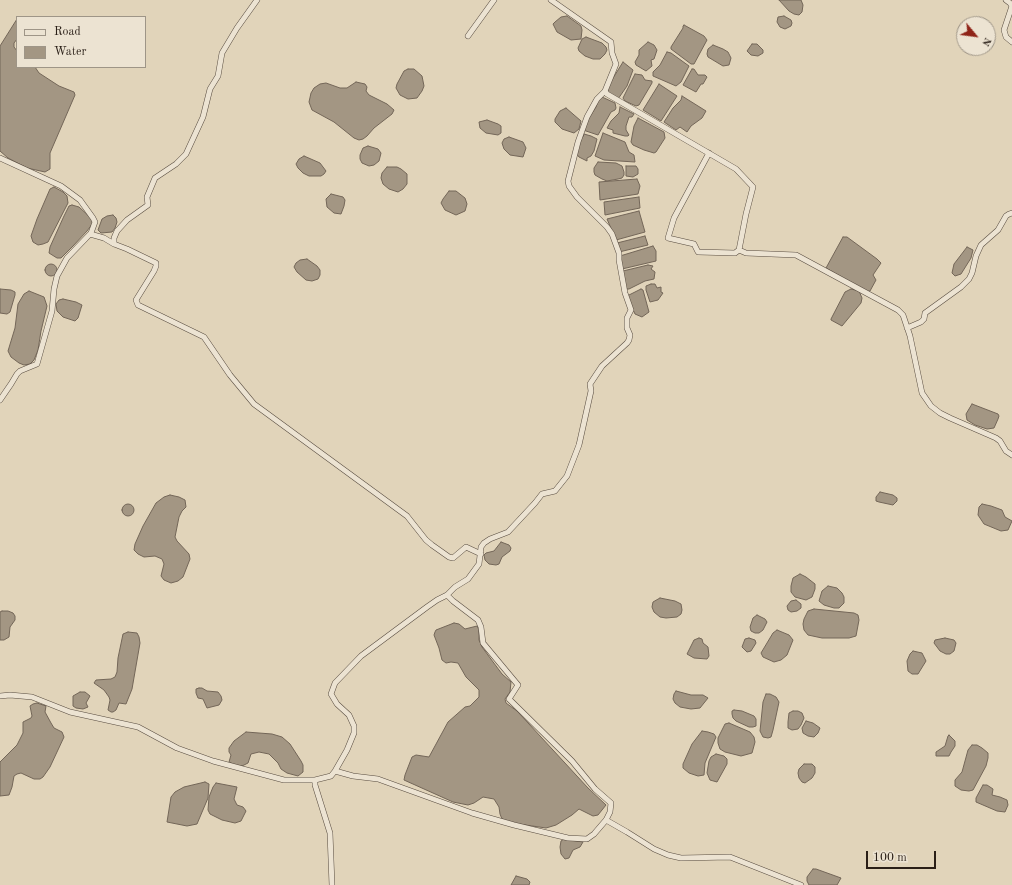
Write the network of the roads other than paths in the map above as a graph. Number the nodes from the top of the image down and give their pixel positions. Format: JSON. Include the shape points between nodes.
{"nodes":[{"id":1,"x":257,"y":0,"type":"edge"},
{"id":2,"x":494,"y":0,"type":"edge"},
{"id":3,"x":551,"y":0,"type":"edge"},
{"id":4,"x":1006,"y":0,"type":"edge"},
{"id":5,"x":468,"y":36,"type":"dead end"},
{"id":6,"x":1012,"y":42,"type":"edge"},
{"id":7,"x":605,"y":91,"type":"junction"},
{"id":8,"x":708,"y":153,"type":"junction"},
{"id":9,"x":0,"y":158,"type":"edge"},
{"id":10,"x":1012,"y":213,"type":"edge"},
{"id":11,"x":91,"y":233,"type":"junction"},
{"id":12,"x":114,"y":244,"type":"junction"},
{"id":13,"x":739,"y":250,"type":"junction"},
{"id":14,"x":907,"y":328,"type":"junction"},
{"id":15,"x":0,"y":400,"type":"edge"},
{"id":16,"x":1012,"y":455,"type":"edge"},
{"id":17,"x":481,"y":554,"type":"junction"},
{"id":18,"x":447,"y":595,"type":"junction"},
{"id":19,"x":0,"y":696,"type":"edge"},
{"id":20,"x":335,"y":771,"type":"junction"},
{"id":21,"x":315,"y":780,"type":"junction"},
{"id":22,"x":606,"y":820,"type":"junction"},
{"id":23,"x":332,"y":885,"type":"edge"},
{"id":24,"x":801,"y":885,"type":"edge"}],
"edges":[{"from":1,"to":12,"type":"street","via":[[222,54],[218,76],[210,89],[203,117],[186,154],[155,178],[147,197],[148,205],[127,220],[116,232]]},
{"from":2,"to":5,"type":"street"},
{"from":3,"to":7,"type":"street","via":[[612,42],[616,64]]},
{"from":4,"to":6,"type":"street","via":[[1012,6],[1004,30],[1006,37]]},
{"from":7,"to":8,"type":"street"},
{"from":7,"to":17,"type":"street","via":[[596,99],[587,117],[568,181],[577,197],[612,234],[619,253],[630,310],[627,318],[630,335],[627,343],[602,366],[590,384],[582,437],[567,476],[555,491],[542,494],[508,532],[484,543]]},
{"from":8,"to":13,"type":"street","via":[[736,169],[754,187]]},
{"from":8,"to":13,"type":"street","via":[[677,211],[668,238],[694,244],[698,252],[735,253]]},
{"from":9,"to":11,"type":"street","via":[[61,186],[80,200],[95,222]]},
{"from":10,"to":14,"type":"street","via":[[1006,216],[998,230],[981,245],[969,279],[925,313],[921,322]]},
{"from":11,"to":12,"type":"street"},
{"from":11,"to":15,"type":"street","via":[[67,258],[57,276],[52,311],[37,364],[20,371]]},
{"from":12,"to":17,"type":"street","via":[[156,263],[154,271],[136,300],[138,305],[204,337],[230,376],[254,404],[407,516],[426,540],[449,557],[453,558],[466,547]]},
{"from":13,"to":14,"type":"street","via":[[746,253],[796,255],[898,310],[903,315]]},
{"from":14,"to":16,"type":"street","via":[[922,393],[931,406],[950,418],[996,438]]},
{"from":17,"to":18,"type":"street","via":[[479,564],[472,575]]},
{"from":18,"to":20,"type":"street","via":[[361,656],[335,683],[332,694],[337,704],[349,715],[354,726],[347,750]]},
{"from":18,"to":22,"type":"street","via":[[478,620],[483,643],[518,685],[509,699],[611,803]]},
{"from":19,"to":21,"type":"street","via":[[32,697],[70,712],[138,727],[177,748],[213,762],[284,780]]},
{"from":20,"to":21,"type":"street","via":[[331,776]]},
{"from":20,"to":22,"type":"street","via":[[378,779],[472,813],[568,838],[586,839]]},
{"from":21,"to":23,"type":"street","via":[[330,833]]},
{"from":22,"to":24,"type":"street","via":[[668,855],[681,858],[730,857]]}]}
